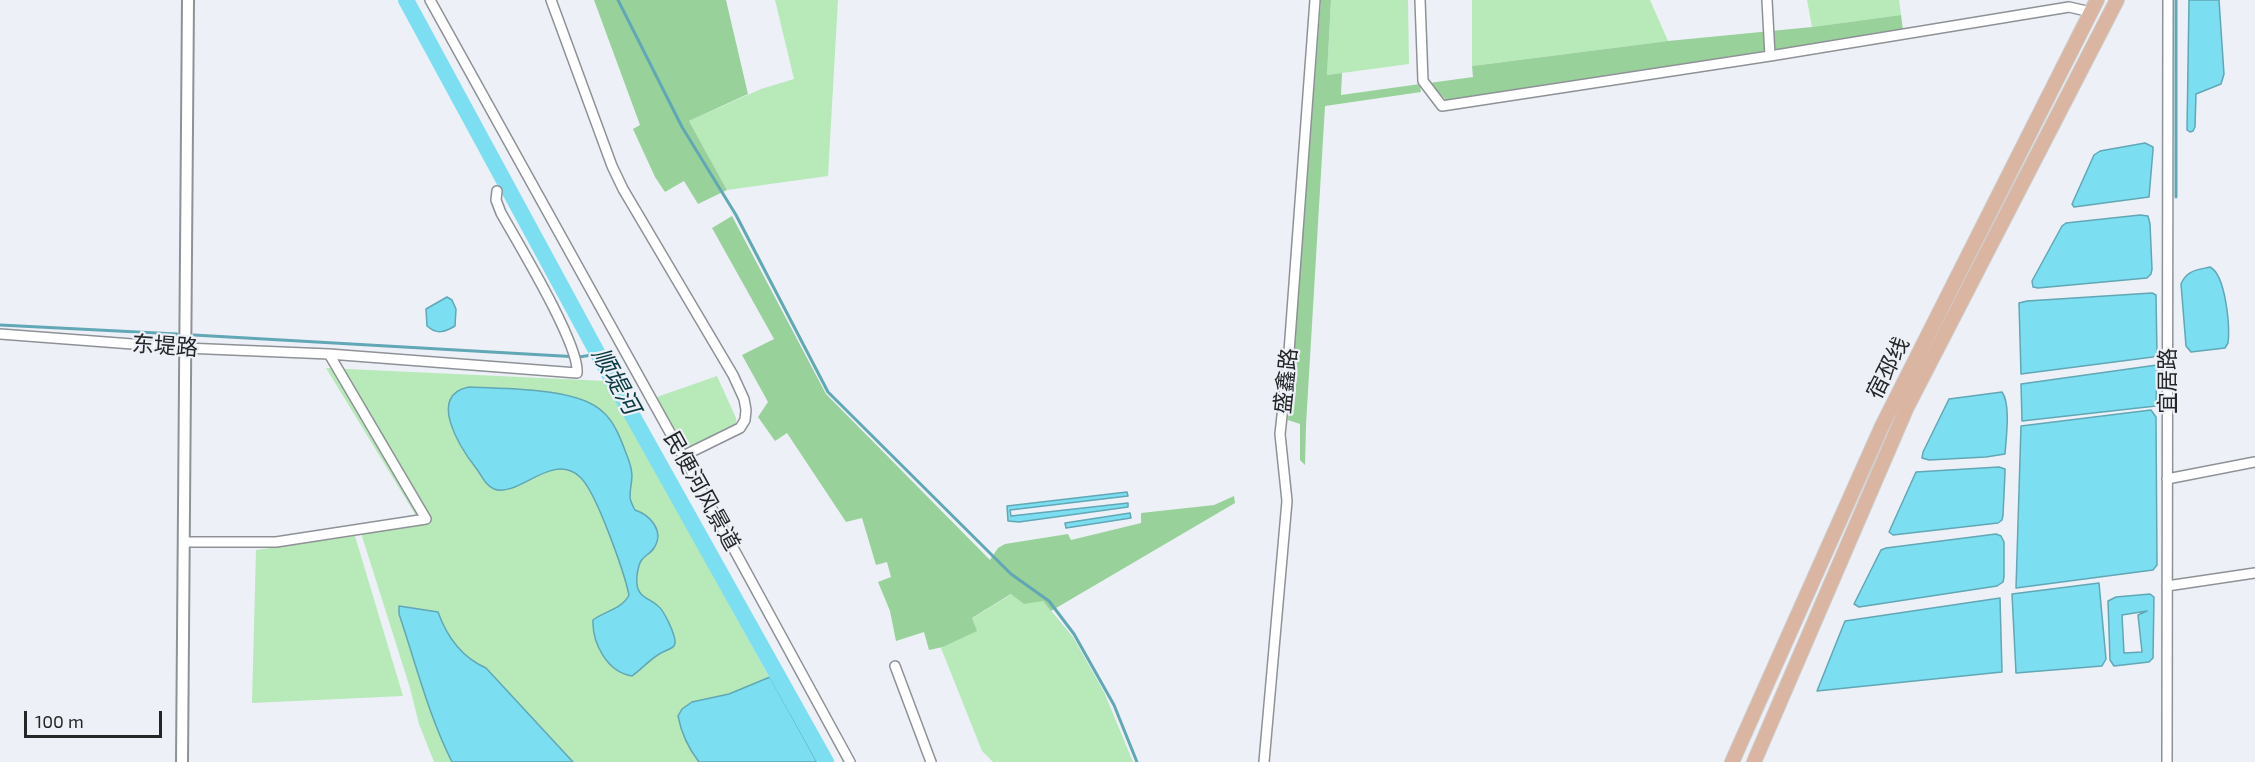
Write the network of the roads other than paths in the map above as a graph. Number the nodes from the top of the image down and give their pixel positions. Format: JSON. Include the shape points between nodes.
{"nodes":[{"id":1,"x":188,"y":0,"type":"edge"},
{"id":2,"x":430,"y":0,"type":"edge"},
{"id":3,"x":551,"y":0,"type":"edge"},
{"id":4,"x":1315,"y":0,"type":"edge"},
{"id":5,"x":1420,"y":0,"type":"edge"},
{"id":6,"x":1767,"y":0,"type":"edge"},
{"id":7,"x":2117,"y":0,"type":"edge"},
{"id":8,"x":2168,"y":0,"type":"edge"},
{"id":9,"x":2094,"y":6,"type":"edge"},
{"id":10,"x":1770,"y":56,"type":"junction"},
{"id":11,"x":497,"y":191,"type":"dead end"},
{"id":12,"x":0,"y":334,"type":"edge"},
{"id":13,"x":185,"y":348,"type":"junction"},
{"id":14,"x":329,"y":354,"type":"junction"},
{"id":15,"x":683,"y":456,"type":"junction"},
{"id":16,"x":2255,"y":462,"type":"edge"},
{"id":17,"x":2168,"y":479,"type":"junction"},
{"id":18,"x":184,"y":542,"type":"junction"},
{"id":19,"x":2255,"y":573,"type":"edge"},
{"id":20,"x":2167,"y":586,"type":"junction"},
{"id":21,"x":895,"y":666,"type":"dead end"},
{"id":22,"x":182,"y":762,"type":"edge"},
{"id":23,"x":850,"y":762,"type":"edge"},
{"id":24,"x":931,"y":762,"type":"edge"},
{"id":25,"x":1264,"y":762,"type":"edge"},
{"id":26,"x":1732,"y":762,"type":"edge"},
{"id":27,"x":1754,"y":762,"type":"edge"},
{"id":28,"x":2167,"y":762,"type":"edge"}],
"edges":[{"from":1,"to":13,"type":"street"},
{"from":2,"to":15,"type":"street","name":"民便河风景道"},
{"from":3,"to":15,"type":"street","via":[[623,189],[744,399],[745,420],[740,428]]},
{"from":4,"to":25,"type":"street","name":"盛鑫路","via":[[1280,434],[1287,501]]},
{"from":5,"to":10,"type":"street","via":[[1424,81],[1442,105]]},
{"from":6,"to":10,"type":"street"},
{"from":7,"to":27,"type":"main road","name":"宿邳线","via":[[1907,407]]},
{"from":8,"to":17,"type":"street","name":"宜居路"},
{"from":9,"to":10,"type":"street"},
{"from":9,"to":26,"type":"main road","name":"宿邳线","via":[[1882,426]]},
{"from":11,"to":14,"type":"street","name":"东堤路","via":[[501,213],[571,342],[577,373]]},
{"from":12,"to":13,"type":"street","name":"东堤路"},
{"from":13,"to":14,"type":"street","name":"东堤路"},
{"from":13,"to":18,"type":"street"},
{"from":14,"to":18,"type":"street","via":[[426,519],[276,543]]},
{"from":15,"to":23,"type":"street","name":"民便河风景道"},
{"from":16,"to":17,"type":"street"},
{"from":17,"to":20,"type":"street","name":"宜居路"},
{"from":18,"to":22,"type":"street"},
{"from":19,"to":20,"type":"street"},
{"from":20,"to":28,"type":"street","name":"宜居路"},
{"from":21,"to":24,"type":"street"}]}
